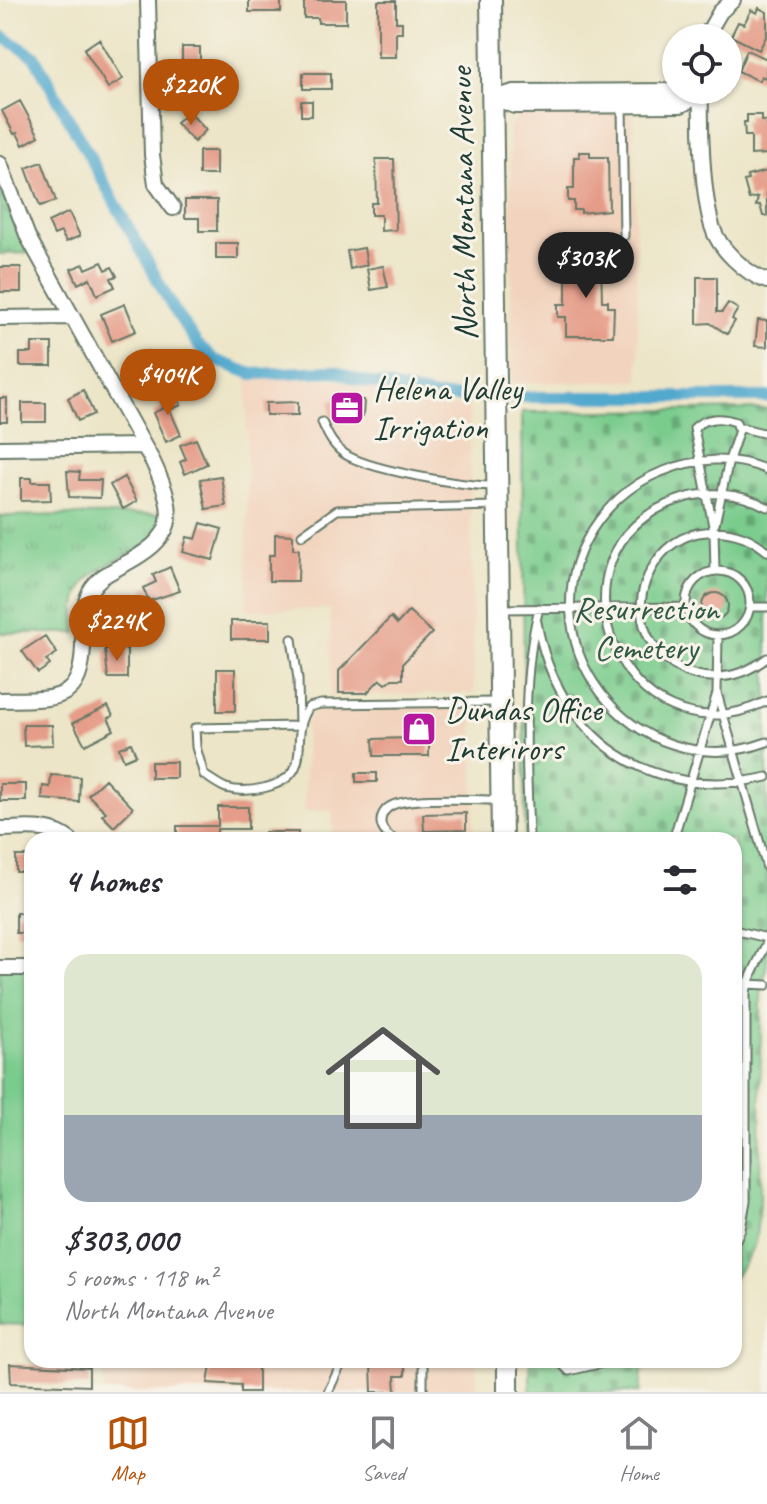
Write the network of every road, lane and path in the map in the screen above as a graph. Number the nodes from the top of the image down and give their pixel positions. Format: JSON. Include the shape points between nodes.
{"nodes":[{"id":1,"x":148,"y":0,"type":"edge"},
{"id":2,"x":491,"y":0,"type":"edge"},
{"id":3,"x":733,"y":0,"type":"edge"},
{"id":4,"x":713,"y":24,"type":"edge"},
{"id":5,"x":493,"y":98,"type":"junction"},
{"id":6,"x":621,"y":98,"type":"junction"},
{"id":7,"x":662,"y":103,"type":"edge"},
{"id":8,"x":701,"y":104,"type":"edge"},
{"id":9,"x":0,"y":164,"type":"edge"},
{"id":10,"x":173,"y":208,"type":"dead end"},
{"id":11,"x":624,"y":236,"type":"dead end"},
{"id":12,"x":767,"y":281,"type":"edge"},
{"id":13,"x":70,"y":317,"type":"junction"},
{"id":14,"x":0,"y":318,"type":"edge"},
{"id":15,"x":322,"y":422,"type":"dead end"},
{"id":16,"x":739,"y":430,"type":"junction"},
{"id":17,"x":767,"y":434,"type":"edge"},
{"id":18,"x":143,"y":446,"type":"junction"},
{"id":19,"x":0,"y":448,"type":"edge"},
{"id":20,"x":729,"y":460,"type":"junction"},
{"id":21,"x":699,"y":461,"type":"junction"},
{"id":22,"x":767,"y":470,"type":"edge"},
{"id":23,"x":706,"y":494,"type":"junction"},
{"id":24,"x":722,"y":494,"type":"junction"},
{"id":25,"x":498,"y":496,"type":"junction"},
{"id":26,"x":767,"y":507,"type":"edge"},
{"id":27,"x":714,"y":531,"type":"junction"},
{"id":28,"x":302,"y":535,"type":"dead end"},
{"id":29,"x":767,"y":551,"type":"edge"},
{"id":30,"x":715,"y":571,"type":"junction"},
{"id":31,"x":686,"y":607,"type":"junction"},
{"id":32,"x":750,"y":607,"type":"junction"},
{"id":33,"x":767,"y":607,"type":"edge"},
{"id":34,"x":539,"y":608,"type":"junction"},
{"id":35,"x":570,"y":608,"type":"junction"},
{"id":36,"x":604,"y":608,"type":"junction"},
{"id":37,"x":641,"y":608,"type":"junction"},
{"id":38,"x":499,"y":609,"type":"junction"},
{"id":39,"x":537,"y":622,"type":"junction"},
{"id":40,"x":718,"y":635,"type":"junction"},
{"id":41,"x":292,"y":639,"type":"dead end"},
{"id":42,"x":767,"y":658,"type":"edge"},
{"id":43,"x":717,"y":679,"type":"junction"},
{"id":44,"x":717,"y":693,"type":"junction"},
{"id":45,"x":0,"y":700,"type":"edge"},
{"id":46,"x":767,"y":701,"type":"edge"},
{"id":47,"x":500,"y":702,"type":"junction"},
{"id":48,"x":710,"y":714,"type":"junction"},
{"id":49,"x":724,"y":714,"type":"junction"},
{"id":50,"x":299,"y":726,"type":"junction"},
{"id":51,"x":767,"y":742,"type":"edge"},
{"id":52,"x":735,"y":750,"type":"junction"},
{"id":53,"x":701,"y":751,"type":"junction"},
{"id":54,"x":767,"y":777,"type":"edge"},
{"id":55,"x":744,"y":782,"type":"junction"},
{"id":56,"x":691,"y":783,"type":"junction"},
{"id":57,"x":501,"y":800,"type":"junction"},
{"id":58,"x":0,"y":829,"type":"edge"},
{"id":59,"x":58,"y":832,"type":"edge"},
{"id":60,"x":386,"y":832,"type":"edge"},
{"id":61,"x":502,"y":832,"type":"edge"},
{"id":62,"x":529,"y":832,"type":"edge"},
{"id":63,"x":676,"y":832,"type":"edge"},
{"id":64,"x":767,"y":868,"type":"edge"},
{"id":65,"x":742,"y":932,"type":"edge"},
{"id":66,"x":767,"y":940,"type":"edge"},
{"id":67,"x":0,"y":968,"type":"edge"},
{"id":68,"x":24,"y":968,"type":"edge"},
{"id":69,"x":742,"y":982,"type":"edge"},
{"id":70,"x":747,"y":984,"type":"junction"},
{"id":71,"x":767,"y":985,"type":"edge"},
{"id":72,"x":742,"y":1223,"type":"edge"},
{"id":73,"x":339,"y":1368,"type":"edge"},
{"id":74,"x":423,"y":1368,"type":"edge"},
{"id":75,"x":508,"y":1368,"type":"edge"},
{"id":76,"x":328,"y":1392,"type":"edge"},
{"id":77,"x":423,"y":1392,"type":"edge"},
{"id":78,"x":508,"y":1392,"type":"edge"}],
"edges":[{"from":1,"to":10,"type":"street","via":[[152,155],[156,184]]},
{"from":2,"to":5,"type":"main road","name":"North Montana Avenue"},
{"from":3,"to":4,"type":"street"},
{"from":5,"to":6,"type":"street","via":[[515,106]]},
{"from":5,"to":25,"type":"main road","name":"North Montana Avenue"},
{"from":6,"to":7,"type":"street"},
{"from":6,"to":11,"type":"lane"},
{"from":8,"to":12,"type":"street","via":[[712,228],[734,259]]},
{"from":9,"to":13,"type":"street","via":[[28,237]]},
{"from":13,"to":14,"type":"street"},
{"from":13,"to":18,"type":"street"},
{"from":15,"to":25,"type":"lane","via":[[329,440],[347,455],[374,466],[477,486]]},
{"from":16,"to":17,"type":"lane"},
{"from":16,"to":20,"type":"lane"},
{"from":16,"to":21,"type":"lane","via":[[729,420],[698,424],[694,435]]},
{"from":18,"to":19,"type":"street"},
{"from":18,"to":45,"type":"street","via":[[166,493],[169,521],[163,538],[151,551],[100,577],[89,592],[83,613],[84,657],[76,684],[48,699]]},
{"from":20,"to":21,"type":"lane"},
{"from":20,"to":22,"type":"lane"},
{"from":20,"to":24,"type":"lane"},
{"from":21,"to":23,"type":"lane"},
{"from":21,"to":35,"type":"lane","via":[[649,477],[607,510],[579,556]]},
{"from":23,"to":24,"type":"lane"},
{"from":23,"to":27,"type":"lane"},
{"from":23,"to":36,"type":"lane","via":[[673,502],[638,525],[614,559]]},
{"from":24,"to":26,"type":"lane"},
{"from":24,"to":27,"type":"lane"},
{"from":25,"to":28,"type":"lane","via":[[337,510]]},
{"from":25,"to":38,"type":"main road","name":"North Montana Avenue"},
{"from":27,"to":29,"type":"lane","via":[[743,536]]},
{"from":27,"to":30,"type":"lane"},
{"from":27,"to":37,"type":"lane","via":[[695,533],[661,554],[643,588]]},
{"from":30,"to":31,"type":"lane","via":[[704,573],[690,587]]},
{"from":30,"to":32,"type":"lane","via":[[741,581]]},
{"from":31,"to":37,"type":"lane"},
{"from":31,"to":40,"type":"lane","via":[[700,630]]},
{"from":32,"to":33,"type":"lane"},
{"from":32,"to":40,"type":"lane","via":[[735,630]]},
{"from":34,"to":35,"type":"lane"},
{"from":34,"to":38,"type":"lane"},
{"from":34,"to":39,"type":"lane"},
{"from":35,"to":36,"type":"lane"},
{"from":35,"to":53,"type":"lane","via":[[583,666],[619,715],[658,738]]},
{"from":36,"to":37,"type":"lane"},
{"from":36,"to":48,"type":"lane","via":[[610,641],[631,677],[664,702]]},
{"from":37,"to":43,"type":"lane","via":[[652,644],[665,659],[698,677]]},
{"from":38,"to":47,"type":"main road","name":"North Montana Avenue"},
{"from":39,"to":56,"type":"lane","via":[[550,673],[595,738],[628,761]]},
{"from":39,"to":62,"type":"lane","via":[[526,697]]},
{"from":40,"to":43,"type":"lane"},
{"from":41,"to":50,"type":"lane"},
{"from":42,"to":43,"type":"lane","via":[[753,669]]},
{"from":43,"to":44,"type":"lane"},
{"from":44,"to":48,"type":"lane"},
{"from":44,"to":49,"type":"lane"},
{"from":46,"to":49,"type":"lane"},
{"from":47,"to":50,"type":"lane","via":[[321,704],[309,707]]},
{"from":47,"to":57,"type":"main road","name":"North Montana Avenue"},
{"from":48,"to":49,"type":"lane"},
{"from":48,"to":53,"type":"lane"},
{"from":49,"to":52,"type":"lane"},
{"from":50,"to":50,"type":"lane","via":[[296,766],[270,788],[228,789],[204,775],[195,728]]},
{"from":51,"to":52,"type":"lane"},
{"from":52,"to":53,"type":"lane"},
{"from":52,"to":55,"type":"lane"},
{"from":53,"to":56,"type":"lane"},
{"from":54,"to":55,"type":"lane"},
{"from":55,"to":56,"type":"lane"},
{"from":55,"to":64,"type":"lane"},
{"from":56,"to":63,"type":"lane"},
{"from":57,"to":60,"type":"lane","via":[[389,806],[383,812]]},
{"from":57,"to":61,"type":"main road","name":"North Montana Avenue"},
{"from":58,"to":59,"type":"street"},
{"from":65,"to":66,"type":"lane"},
{"from":66,"to":70,"type":"lane"},
{"from":67,"to":68,"type":"street"},
{"from":69,"to":70,"type":"lane"},
{"from":70,"to":71,"type":"lane"},
{"from":70,"to":72,"type":"lane"},
{"from":73,"to":76,"type":"lane"},
{"from":74,"to":77,"type":"lane"},
{"from":75,"to":78,"type":"main road"}]}
